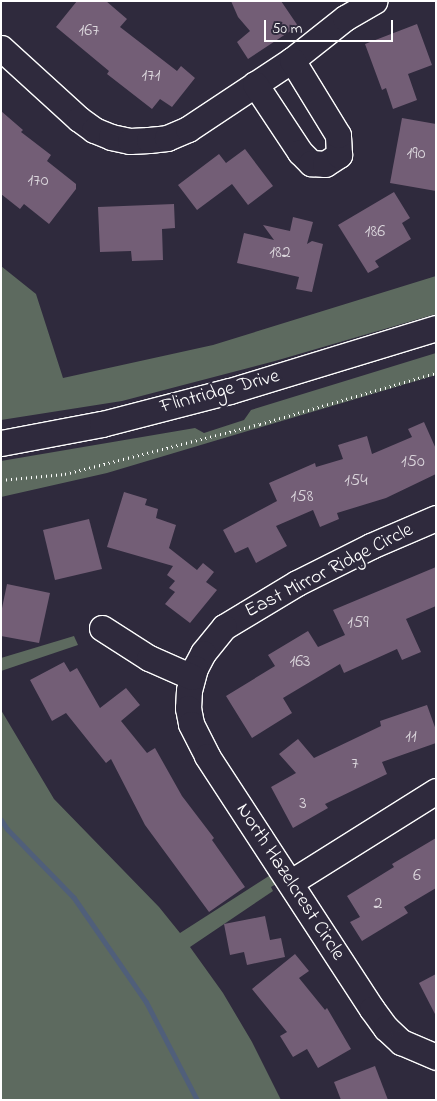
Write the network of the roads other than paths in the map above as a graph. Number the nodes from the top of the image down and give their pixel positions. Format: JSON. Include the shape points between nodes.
{"nodes":[{"id":1,"x":375,"y":1,"type":"edge"},
{"id":2,"x":340,"y":10,"type":"edge"},
{"id":3,"x":1,"y":48,"type":"edge"},
{"id":4,"x":292,"y":60,"type":"junction"},
{"id":5,"x":255,"y":84,"type":"junction"},
{"id":6,"x":436,"y":328,"type":"edge"},
{"id":7,"x":1,"y":443,"type":"edge"},
{"id":8,"x":436,"y":518,"type":"edge"},
{"id":9,"x":102,"y":628,"type":"dead end"},
{"id":10,"x":192,"y":677,"type":"junction"},
{"id":11,"x":436,"y":791,"type":"edge"},
{"id":12,"x":291,"y":882,"type":"junction"},
{"id":13,"x":436,"y":1057,"type":"edge"}],
"edges":[{"from":1,"to":2,"type":"street"},
{"from":2,"to":4,"type":"street"},
{"from":3,"to":5,"type":"street","via":[[94,130],[111,138],[130,141],[167,138],[188,129]]},
{"from":4,"to":5,"type":"street"},
{"from":4,"to":5,"type":"street","via":[[338,135],[339,155],[325,164],[310,163]]},
{"from":6,"to":7,"type":"street","name":"Flintridge Drive","via":[[230,391],[102,424]]},
{"from":8,"to":10,"type":"street","name":"East Mirror Ridge Circle","via":[[371,546],[237,617],[213,639]]},
{"from":9,"to":10,"type":"street","via":[[130,647]]},
{"from":10,"to":12,"type":"street","name":"North Hazelcrest Circle","via":[[188,708],[199,741]]},
{"from":11,"to":12,"type":"street"},
{"from":12,"to":13,"type":"street","name":"North Hazelcrest Circle","via":[[386,1028],[401,1042]]}]}
